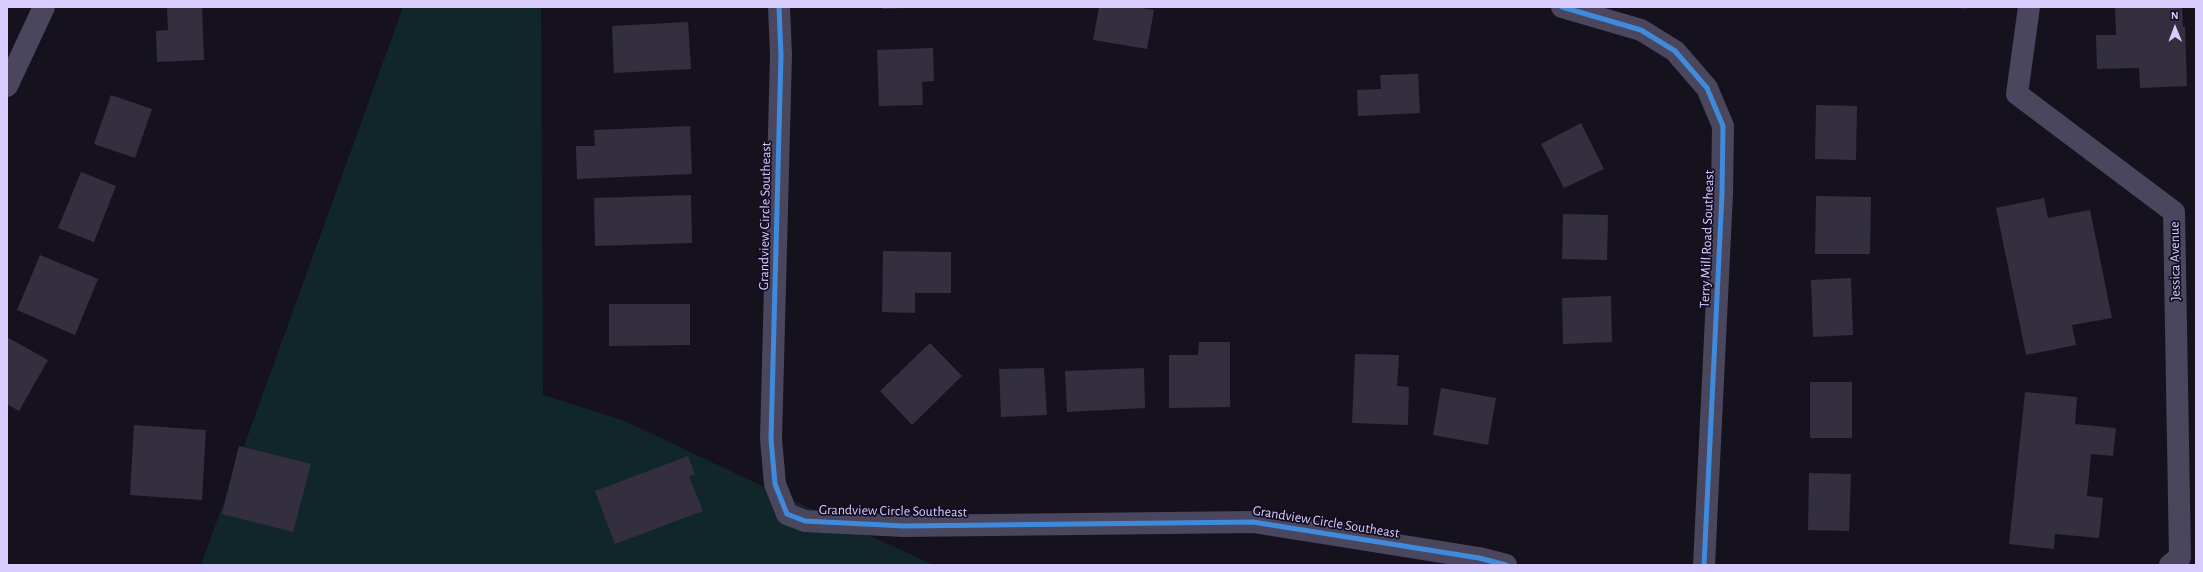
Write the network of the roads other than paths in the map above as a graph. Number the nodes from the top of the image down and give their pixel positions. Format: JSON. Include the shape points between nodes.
{"nodes":[{"id":1,"x":44,"y":7,"type":"edge"},
{"id":2,"x":779,"y":7,"type":"edge"},
{"id":3,"x":1562,"y":7,"type":"edge"},
{"id":4,"x":2029,"y":7,"type":"edge"},
{"id":5,"x":7,"y":86,"type":"edge"},
{"id":6,"x":1506,"y":565,"type":"edge"},
{"id":7,"x":1704,"y":565,"type":"edge"},
{"id":8,"x":2170,"y":565,"type":"edge"}],
"edges":[{"from":1,"to":5,"type":"street"},
{"from":2,"to":6,"type":"street","name":"Grandview Circle Southeast","via":[[781,55],[772,439],[775,484],[787,514],[805,521],[904,526],[1253,522],[1479,558]]},
{"from":3,"to":7,"type":"street","name":"Terry Mill Road Southeast","via":[[1641,30],[1675,50],[1707,88],[1723,126]]},
{"from":4,"to":8,"type":"street","name":"Jessica Avenue","via":[[2017,94],[2174,212],[2180,558]]}]}
